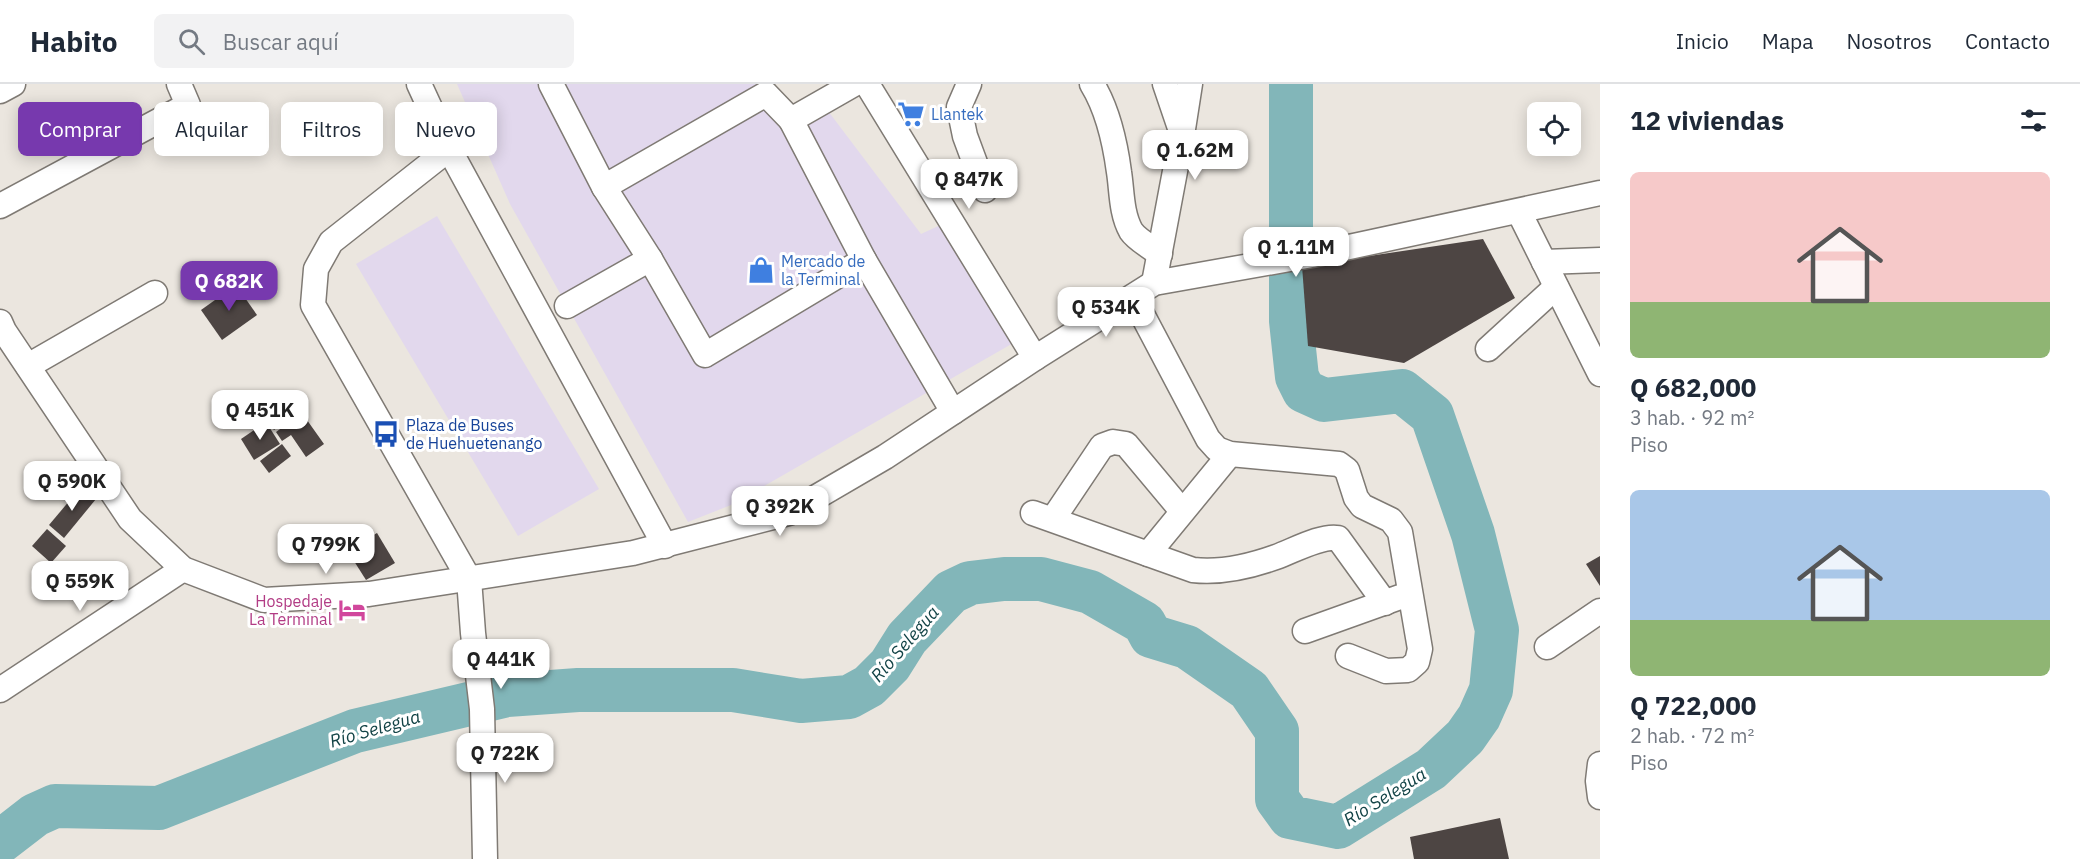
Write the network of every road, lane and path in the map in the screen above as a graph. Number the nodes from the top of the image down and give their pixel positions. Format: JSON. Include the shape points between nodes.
{"nodes":[{"id":1,"x":14,"y":84,"type":"edge"},
{"id":2,"x":178,"y":84,"type":"edge"},
{"id":3,"x":419,"y":84,"type":"edge"},
{"id":4,"x":551,"y":84,"type":"edge"},
{"id":5,"x":854,"y":84,"type":"edge"},
{"id":6,"x":867,"y":84,"type":"edge"},
{"id":7,"x":969,"y":84,"type":"edge"},
{"id":8,"x":1092,"y":84,"type":"edge"},
{"id":9,"x":1165,"y":84,"type":"edge"},
{"id":10,"x":1190,"y":84,"type":"edge"},
{"id":11,"x":762,"y":89,"type":"edge"},
{"id":12,"x":0,"y":91,"type":"edge"},
{"id":13,"x":427,"y":102,"type":"edge"},
{"id":14,"x":791,"y":120,"type":"junction"},
{"id":15,"x":1182,"y":134,"type":"junction"},
{"id":16,"x":440,"y":156,"type":"edge"},
{"id":17,"x":453,"y":156,"type":"edge"},
{"id":18,"x":604,"y":187,"type":"junction"},
{"id":19,"x":985,"y":190,"type":"dead end"},
{"id":20,"x":1600,"y":194,"type":"edge"},
{"id":21,"x":0,"y":206,"type":"edge"},
{"id":22,"x":1519,"y":212,"type":"junction"},
{"id":23,"x":1160,"y":254,"type":"junction"},
{"id":24,"x":650,"y":259,"type":"junction"},
{"id":25,"x":864,"y":260,"type":"junction"},
{"id":26,"x":1600,"y":260,"type":"edge"},
{"id":27,"x":1544,"y":262,"type":"junction"},
{"id":28,"x":1154,"y":283,"type":"junction"},
{"id":29,"x":1556,"y":287,"type":"junction"},
{"id":30,"x":155,"y":293,"type":"dead end"},
{"id":31,"x":1133,"y":297,"type":"junction"},
{"id":32,"x":567,"y":306,"type":"dead end"},
{"id":33,"x":0,"y":322,"type":"edge"},
{"id":34,"x":1488,"y":349,"type":"dead end"},
{"id":35,"x":1035,"y":358,"type":"junction"},
{"id":36,"x":28,"y":366,"type":"junction"},
{"id":37,"x":1600,"y":374,"type":"edge"},
{"id":38,"x":953,"y":412,"type":"junction"},
{"id":39,"x":1230,"y":454,"type":"junction"},
{"id":40,"x":1182,"y":511,"type":"junction"},
{"id":41,"x":665,"y":546,"type":"junction"},
{"id":42,"x":1148,"y":554,"type":"junction"},
{"id":43,"x":183,"y":569,"type":"junction"},
{"id":44,"x":469,"y":579,"type":"junction"},
{"id":45,"x":1410,"y":593,"type":"junction"},
{"id":46,"x":1385,"y":603,"type":"junction"},
{"id":47,"x":1600,"y":611,"type":"edge"},
{"id":48,"x":1305,"y":631,"type":"dead end"},
{"id":49,"x":1547,"y":647,"type":"dead end"},
{"id":50,"x":1348,"y":656,"type":"dead end"},
{"id":51,"x":0,"y":690,"type":"edge"},
{"id":52,"x":1600,"y":764,"type":"edge"},
{"id":53,"x":1600,"y":797,"type":"edge"},
{"id":54,"x":485,"y":859,"type":"edge"}],
"edges":[{"from":1,"to":12,"type":"street"},
{"from":2,"to":21,"type":"street","via":[[188,105]]},
{"from":3,"to":13,"type":"street"},
{"from":4,"to":18,"type":"street"},
{"from":5,"to":14,"type":"street"},
{"from":6,"to":35,"type":"street"},
{"from":7,"to":19,"type":"street","via":[[959,106],[965,136]]},
{"from":8,"to":23,"type":"street","via":[[1108,121],[1123,208],[1132,232]]},
{"from":9,"to":15,"type":"street"},
{"from":10,"to":15,"type":"street"},
{"from":11,"to":14,"type":"street"},
{"from":11,"to":18,"type":"street"},
{"from":14,"to":25,"type":"street"},
{"from":15,"to":23,"type":"street"},
{"from":16,"to":44,"type":"street","via":[[332,242],[316,269],[313,305]]},
{"from":17,"to":41,"type":"street"},
{"from":18,"to":24,"type":"street"},
{"from":20,"to":22,"type":"street"},
{"from":22,"to":27,"type":"street"},
{"from":22,"to":28,"type":"street"},
{"from":23,"to":28,"type":"street"},
{"from":24,"to":25,"type":"street","via":[[705,355]]},
{"from":24,"to":32,"type":"street"},
{"from":25,"to":38,"type":"street"},
{"from":26,"to":27,"type":"street"},
{"from":27,"to":29,"type":"street"},
{"from":28,"to":31,"type":"street"},
{"from":29,"to":34,"type":"street"},
{"from":29,"to":37,"type":"street"},
{"from":30,"to":36,"type":"street"},
{"from":31,"to":35,"type":"street"},
{"from":31,"to":39,"type":"street","via":[[1208,439],[1217,449]]},
{"from":33,"to":36,"type":"street"},
{"from":35,"to":38,"type":"street"},
{"from":36,"to":43,"type":"street","via":[[130,519]]},
{"from":38,"to":41,"type":"street","via":[[789,513]]},
{"from":39,"to":40,"type":"street"},
{"from":39,"to":45,"type":"street","via":[[1339,464],[1347,470],[1362,506],[1391,520],[1400,532]]},
{"from":40,"to":42,"type":"street"},
{"from":40,"to":42,"type":"street","via":[[1126,444],[1113,442],[1102,446],[1043,516]]},
{"from":41,"to":44,"type":"street"},
{"from":42,"to":46,"type":"street","via":[[1207,572],[1274,558],[1320,540],[1338,538]]},
{"from":43,"to":44,"type":"street","via":[[264,600],[369,594]]},
{"from":43,"to":51,"type":"street"},
{"from":44,"to":54,"type":"street","via":[[482,709]]},
{"from":45,"to":46,"type":"street"},
{"from":45,"to":50,"type":"street","via":[[1420,649],[1417,662],[1408,670],[1386,671]]},
{"from":46,"to":48,"type":"street"},
{"from":47,"to":49,"type":"street"},
{"from":52,"to":53,"type":"street"}]}
